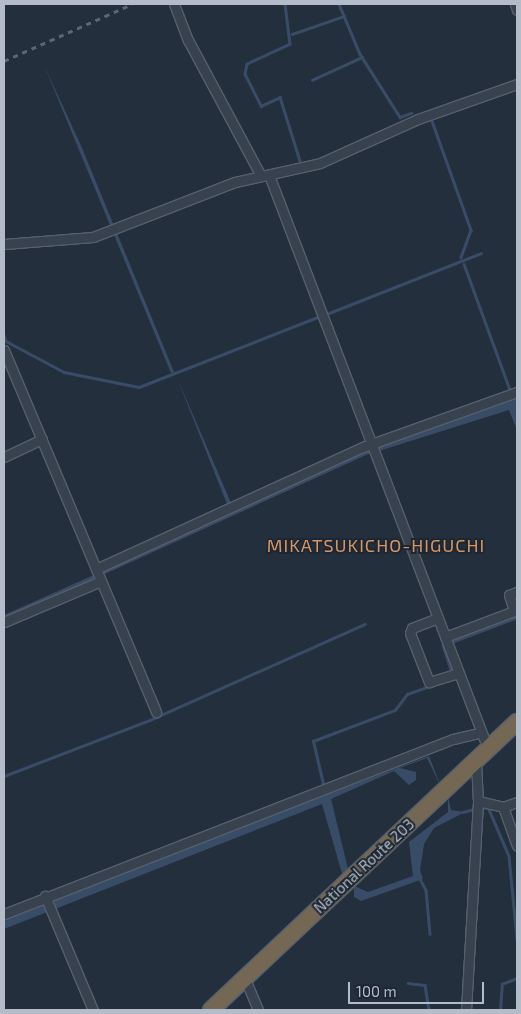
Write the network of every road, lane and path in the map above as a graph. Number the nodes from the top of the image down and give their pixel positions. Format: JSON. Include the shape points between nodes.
{"nodes":[{"id":1,"x":174,"y":4,"type":"edge"},
{"id":2,"x":515,"y":4,"type":"edge"},
{"id":3,"x":517,"y":10,"type":"edge"},
{"id":4,"x":517,"y":84,"type":"edge"},
{"id":5,"x":265,"y":175,"type":"junction"},
{"id":6,"x":4,"y":244,"type":"edge"},
{"id":7,"x":4,"y":350,"type":"edge"},
{"id":8,"x":517,"y":392,"type":"edge"},
{"id":9,"x":42,"y":439,"type":"junction"},
{"id":10,"x":374,"y":443,"type":"junction"},
{"id":11,"x":4,"y":457,"type":"edge"},
{"id":12,"x":96,"y":569,"type":"junction"},
{"id":13,"x":101,"y":581,"type":"junction"},
{"id":14,"x":517,"y":592,"type":"edge"},
{"id":15,"x":438,"y":618,"type":"junction"},
{"id":16,"x":4,"y":622,"type":"edge"},
{"id":17,"x":445,"y":637,"type":"junction"},
{"id":18,"x":453,"y":674,"type":"junction"},
{"id":19,"x":156,"y":712,"type":"dead end"},
{"id":20,"x":517,"y":722,"type":"edge"},
{"id":21,"x":480,"y":733,"type":"junction"},
{"id":22,"x":488,"y":749,"type":"junction"},
{"id":23,"x":476,"y":762,"type":"junction"},
{"id":24,"x":478,"y":801,"type":"junction"},
{"id":25,"x":517,"y":802,"type":"edge"},
{"id":26,"x":503,"y":807,"type":"junction"},
{"id":27,"x":517,"y":846,"type":"edge"},
{"id":28,"x":45,"y":896,"type":"junction"},
{"id":29,"x":4,"y":914,"type":"edge"},
{"id":30,"x":245,"y":979,"type":"junction"},
{"id":31,"x":93,"y":1010,"type":"edge"},
{"id":32,"x":212,"y":1010,"type":"edge"},
{"id":33,"x":258,"y":1010,"type":"edge"},
{"id":34,"x":466,"y":1010,"type":"edge"}],
"edges":[{"from":1,"to":5,"type":"street","via":[[188,40]]},
{"from":2,"to":3,"type":"street"},
{"from":4,"to":5,"type":"street","via":[[418,119],[320,162]]},
{"from":5,"to":6,"type":"street","via":[[205,192],[113,230],[76,240]]},
{"from":5,"to":10,"type":"street"},
{"from":7,"to":9,"type":"street"},
{"from":8,"to":10,"type":"street"},
{"from":9,"to":11,"type":"street"},
{"from":9,"to":12,"type":"street"},
{"from":10,"to":12,"type":"street"},
{"from":10,"to":15,"type":"street"},
{"from":12,"to":13,"type":"street"},
{"from":13,"to":16,"type":"street"},
{"from":13,"to":19,"type":"street"},
{"from":14,"to":17,"type":"street","via":[[509,595],[514,611]]},
{"from":15,"to":17,"type":"street"},
{"from":15,"to":18,"type":"street","via":[[412,628],[410,633],[430,682]]},
{"from":17,"to":18,"type":"street"},
{"from":18,"to":21,"type":"street"},
{"from":20,"to":22,"type":"highway","name":"National Route 203"},
{"from":21,"to":22,"type":"street"},
{"from":21,"to":28,"type":"street"},
{"from":22,"to":23,"type":"highway","name":"National Route 203"},
{"from":23,"to":24,"type":"street"},
{"from":23,"to":30,"type":"highway","name":"National Route 203"},
{"from":24,"to":26,"type":"street"},
{"from":24,"to":34,"type":"street"},
{"from":25,"to":26,"type":"street"},
{"from":26,"to":27,"type":"street"},
{"from":28,"to":29,"type":"street"},
{"from":28,"to":31,"type":"street"},
{"from":30,"to":32,"type":"highway","name":"National Route 203"},
{"from":30,"to":33,"type":"street"}]}
